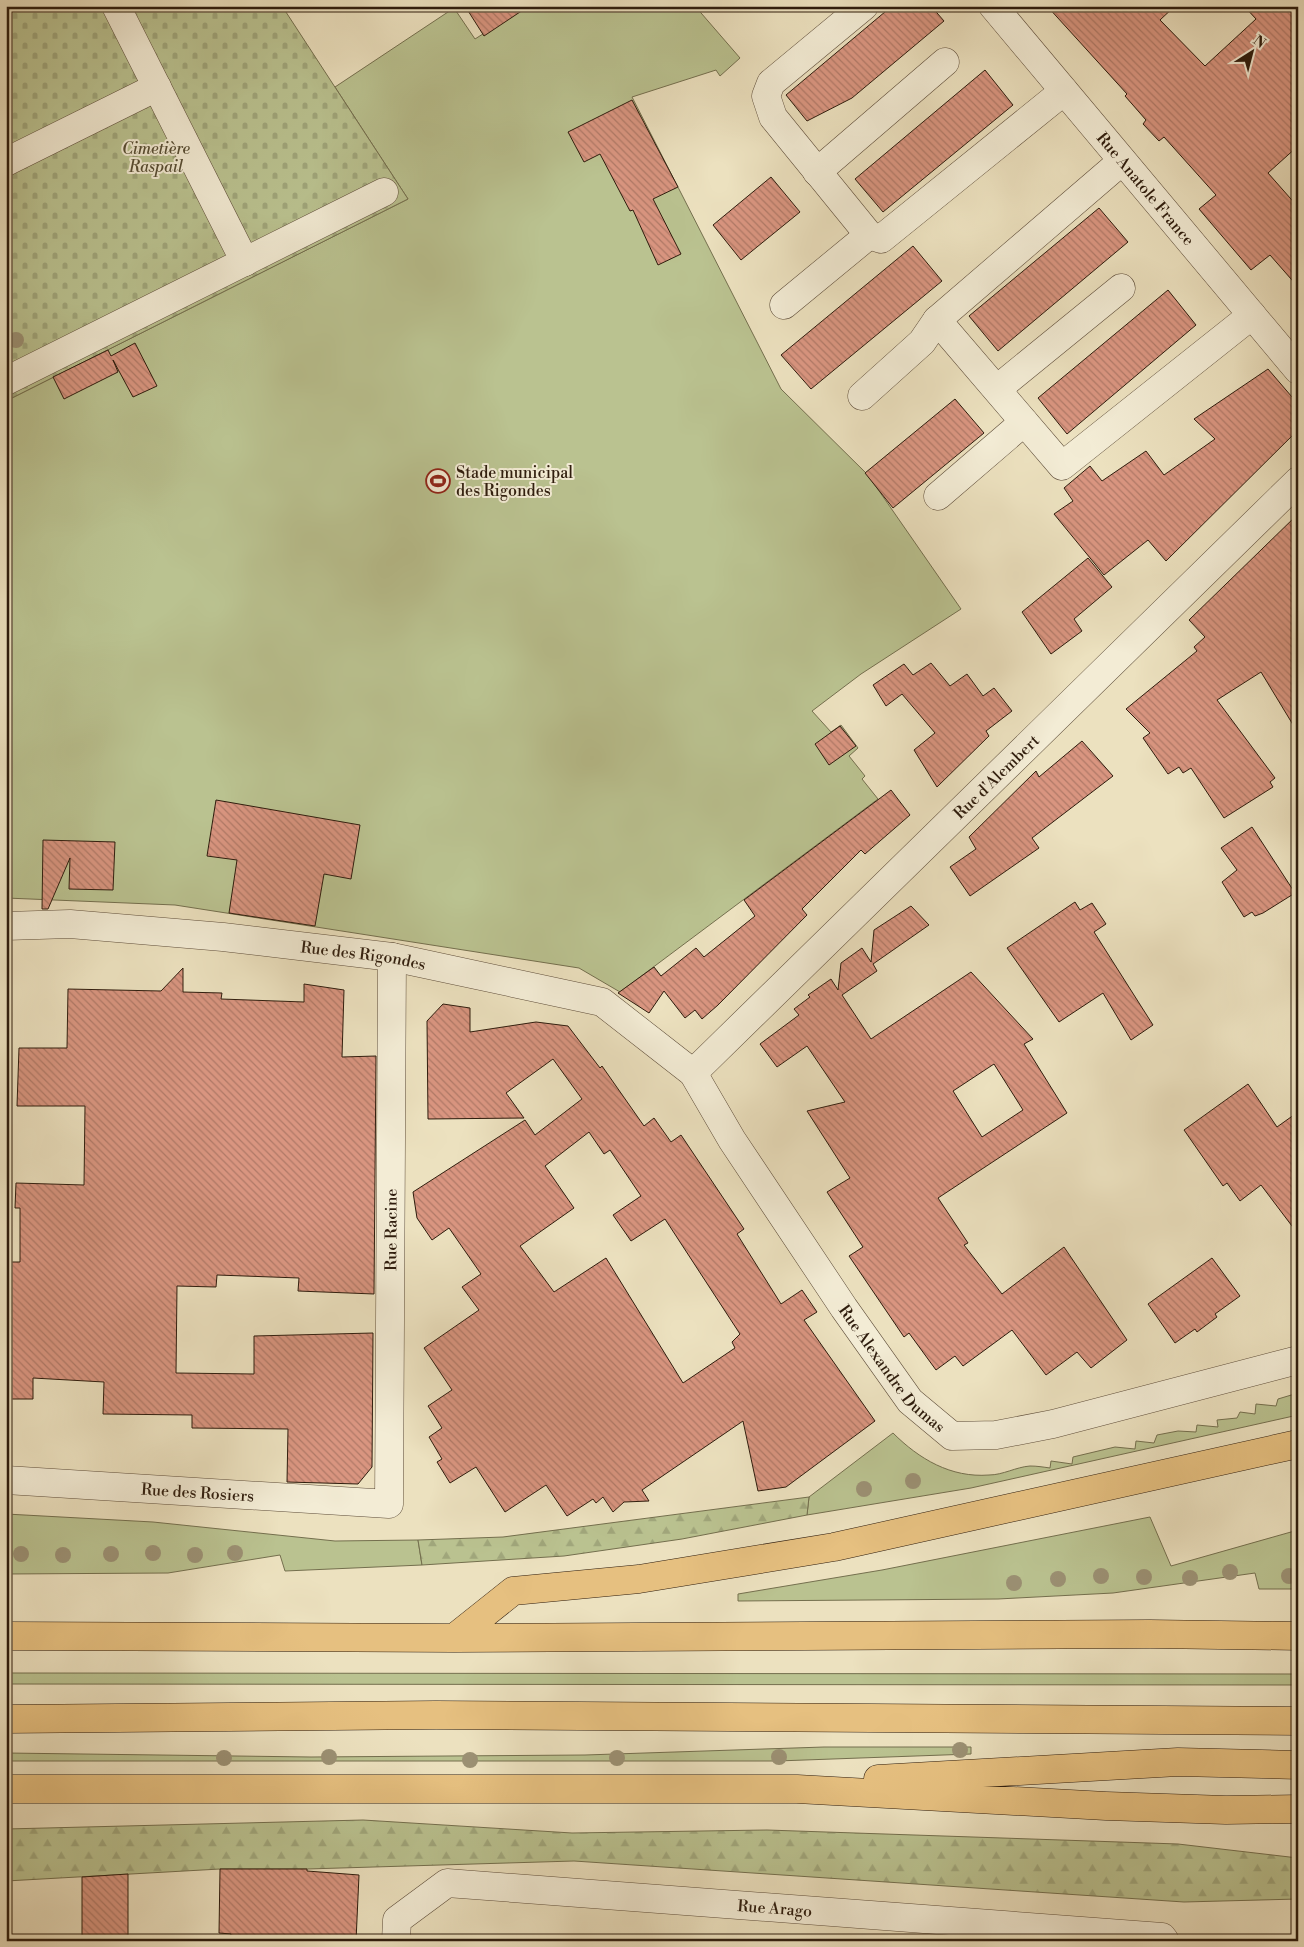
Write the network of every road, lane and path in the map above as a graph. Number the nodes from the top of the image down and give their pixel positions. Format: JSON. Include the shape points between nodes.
{"nodes":[{"id":1,"x":116,"y":6,"type":"edge"},
{"id":2,"x":864,"y":6,"type":"edge"},
{"id":3,"x":993,"y":6,"type":"edge"},
{"id":4,"x":945,"y":62,"type":"dead end"},
{"id":5,"x":157,"y":87,"type":"junction"},
{"id":6,"x":1064,"y":91,"type":"junction"},
{"id":7,"x":6,"y":162,"type":"edge"},
{"id":8,"x":1122,"y":162,"type":"junction"},
{"id":9,"x":817,"y":172,"type":"junction"},
{"id":10,"x":384,"y":192,"type":"dead end"},
{"id":11,"x":869,"y":235,"type":"junction"},
{"id":12,"x":245,"y":262,"type":"junction"},
{"id":13,"x":1121,"y":288,"type":"dead end"},
{"id":14,"x":784,"y":305,"type":"dead end"},
{"id":15,"x":1252,"y":315,"type":"junction"},
{"id":16,"x":937,"y":320,"type":"junction"},
{"id":17,"x":1298,"y":370,"type":"edge"},
{"id":18,"x":6,"y":381,"type":"edge"},
{"id":19,"x":996,"y":389,"type":"junction"},
{"id":20,"x":862,"y":396,"type":"dead end"},
{"id":21,"x":1024,"y":422,"type":"junction"},
{"id":22,"x":1298,"y":481,"type":"edge"},
{"id":23,"x":938,"y":496,"type":"dead end"},
{"id":24,"x":6,"y":926,"type":"edge"},
{"id":25,"x":392,"y":956,"type":"junction"},
{"id":26,"x":693,"y":1072,"type":"junction"},
{"id":27,"x":1298,"y":1360,"type":"edge"},
{"id":28,"x":1298,"y":1444,"type":"edge"},
{"id":29,"x":6,"y":1480,"type":"edge"},
{"id":30,"x":389,"y":1504,"type":"joint"},
{"id":31,"x":6,"y":1636,"type":"edge"},
{"id":32,"x":1298,"y":1636,"type":"edge"},
{"id":33,"x":454,"y":1638,"type":"junction"},
{"id":34,"x":6,"y":1720,"type":"edge"},
{"id":35,"x":1298,"y":1721,"type":"edge"},
{"id":36,"x":1298,"y":1765,"type":"edge"},
{"id":37,"x":6,"y":1789,"type":"edge"},
{"id":38,"x":798,"y":1789,"type":"junction"},
{"id":39,"x":1298,"y":1809,"type":"edge"},
{"id":40,"x":397,"y":1930,"type":"edge"},
{"id":41,"x":1165,"y":1941,"type":"edge"}],
"edges":[{"from":1,"to":5,"type":"street"},
{"from":2,"to":9,"type":"street","via":[[771,83],[766,96],[773,117]]},
{"from":3,"to":6,"type":"street","name":"Rue Anatole France"},
{"from":4,"to":9,"type":"street"},
{"from":5,"to":7,"type":"street"},
{"from":5,"to":12,"type":"street"},
{"from":6,"to":8,"type":"street","name":"Rue Anatole France"},
{"from":6,"to":11,"type":"street","via":[[881,239]]},
{"from":8,"to":15,"type":"street","name":"Rue Anatole France"},
{"from":8,"to":16,"type":"street"},
{"from":9,"to":11,"type":"street"},
{"from":10,"to":12,"type":"street"},
{"from":11,"to":14,"type":"street"},
{"from":12,"to":18,"type":"street"},
{"from":13,"to":19,"type":"street"},
{"from":15,"to":17,"type":"street","name":"Rue Anatole France"},
{"from":15,"to":21,"type":"street","via":[[1062,466]]},
{"from":16,"to":19,"type":"street"},
{"from":16,"to":20,"type":"street","via":[[922,342]]},
{"from":19,"to":21,"type":"street"},
{"from":21,"to":23,"type":"street"},
{"from":22,"to":26,"type":"street","name":"Rue d'Alembert"},
{"from":24,"to":25,"type":"street","name":"Rue des Rigondes","via":[[79,925]]},
{"from":25,"to":26,"type":"street","name":"Rue des Rigondes","via":[[602,1002]]},
{"from":25,"to":30,"type":"street","name":"Rue Racine"},
{"from":26,"to":27,"type":"street","name":"Rue Alexandre Dumas","via":[[732,1140],[910,1401],[952,1436],[996,1435],[1053,1424]]},
{"from":28,"to":33,"type":"highway","via":[[834,1547],[639,1580],[513,1591]]},
{"from":29,"to":30,"type":"street","name":"Rue des Rosiers"},
{"from":31,"to":33,"type":"highway"},
{"from":32,"to":33,"type":"highway"},
{"from":34,"to":35,"type":"highway","via":[[446,1715]]},
{"from":36,"to":38,"type":"highway","via":[[1178,1762],[836,1781]]},
{"from":37,"to":38,"type":"highway"},
{"from":38,"to":39,"type":"highway","via":[[1106,1806]]},
{"from":40,"to":41,"type":"street","name":"Rue Arago","via":[[447,1883],[1162,1937]]}]}
